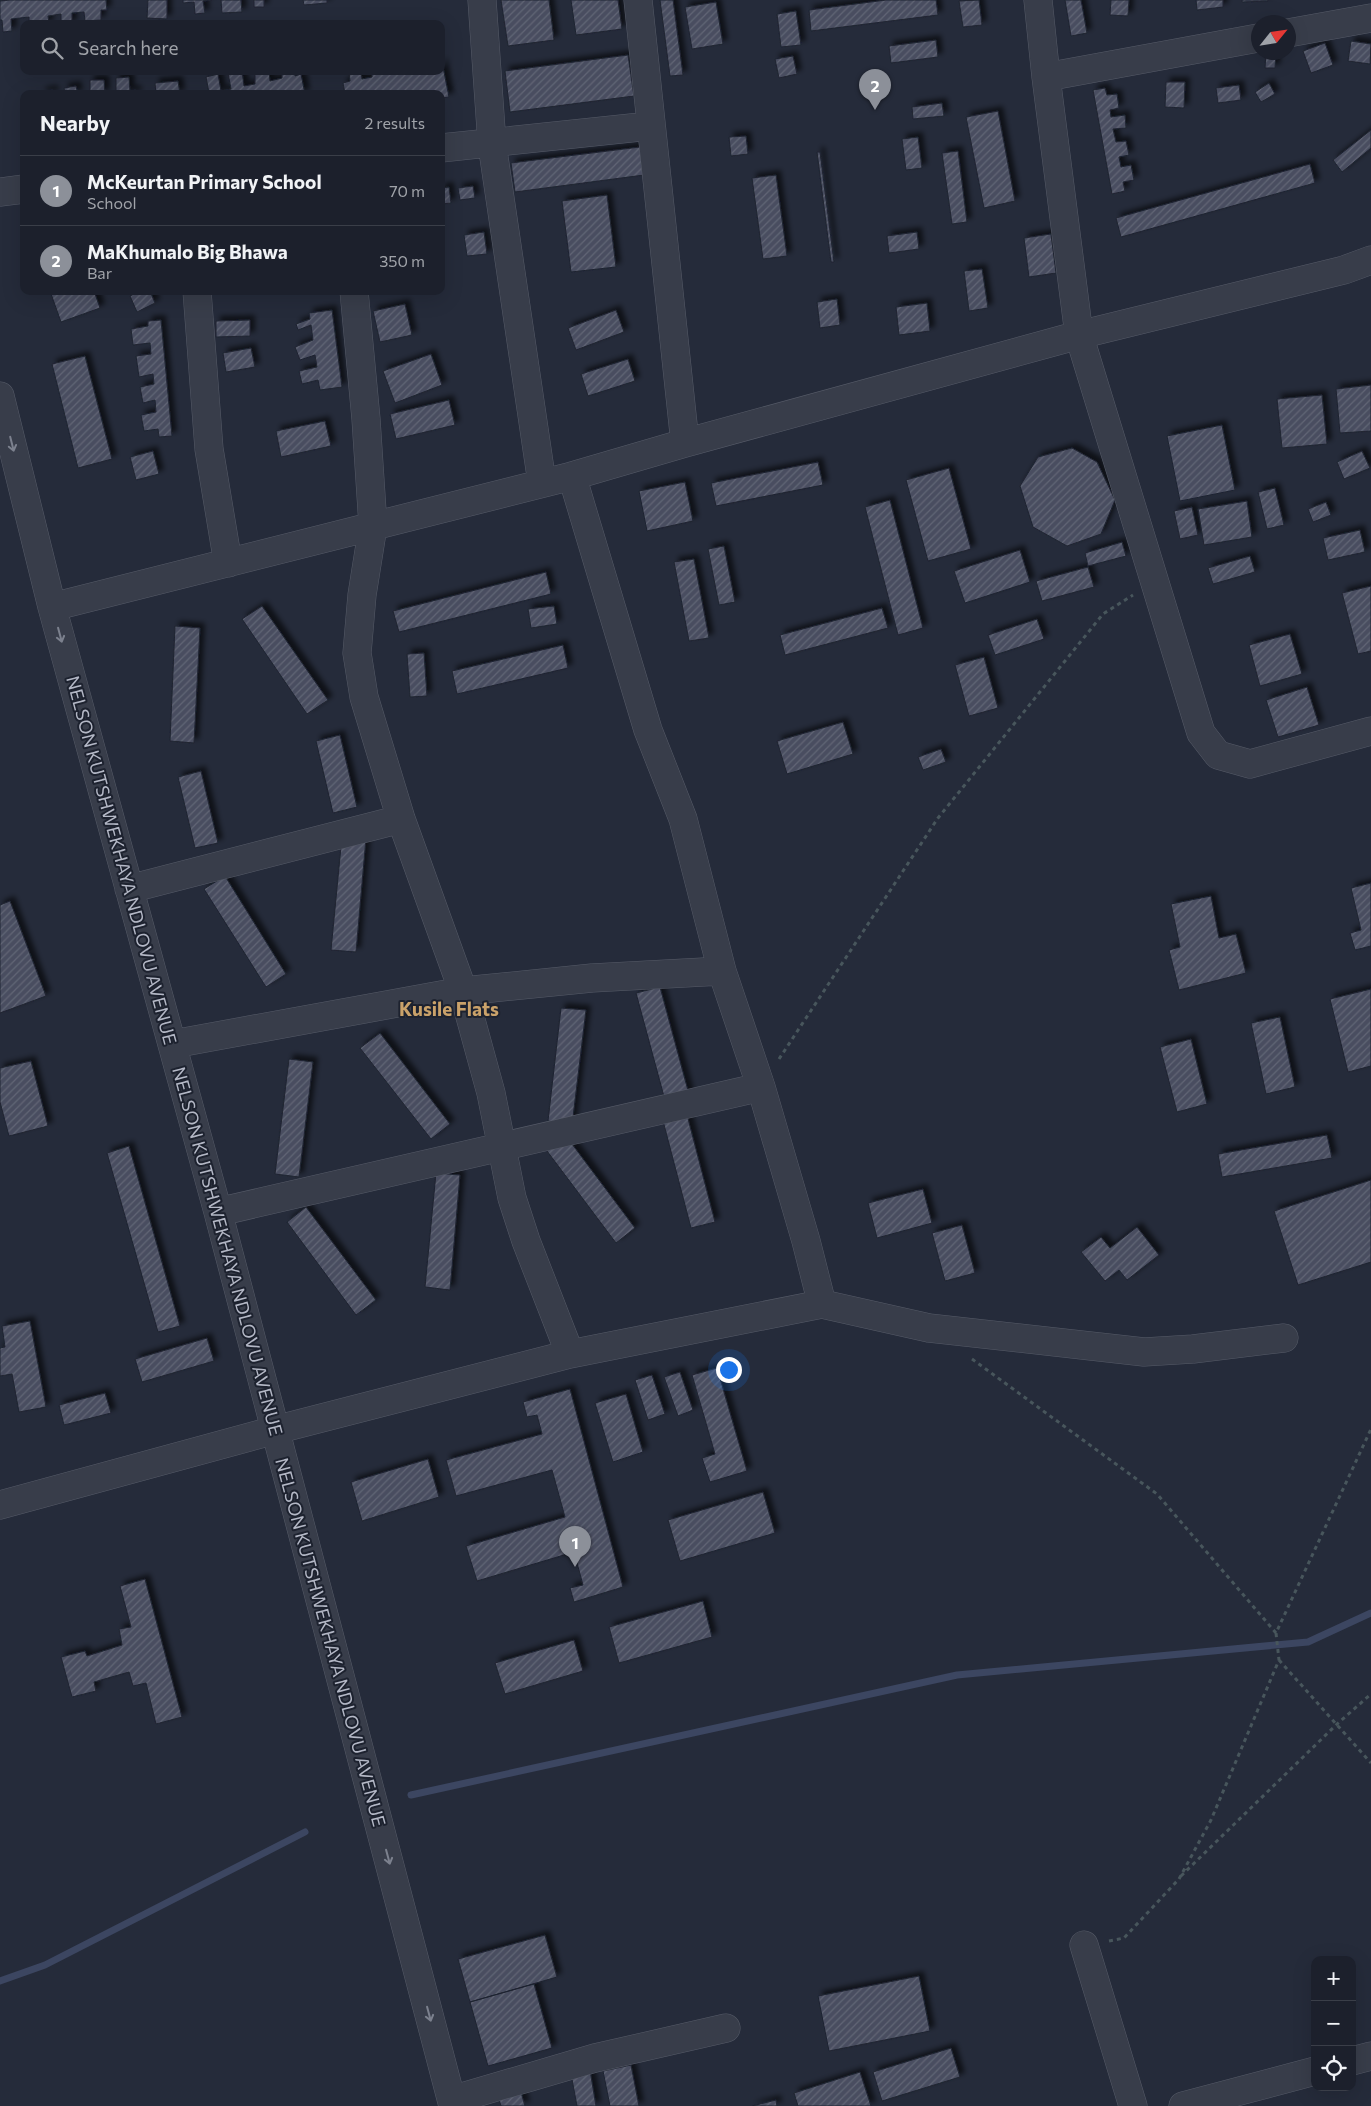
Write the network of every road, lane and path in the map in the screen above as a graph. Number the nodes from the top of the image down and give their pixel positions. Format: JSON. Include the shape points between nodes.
{"nodes":[{"id":1,"x":482,"y":0,"type":"edge"},
{"id":2,"x":638,"y":0,"type":"edge"},
{"id":3,"x":1038,"y":0,"type":"edge"},
{"id":4,"x":1371,"y":18,"type":"edge"},
{"id":5,"x":1296,"y":32,"type":"edge"},
{"id":6,"x":1251,"y":39,"type":"edge"},
{"id":7,"x":1046,"y":77,"type":"junction"},
{"id":8,"x":650,"y":126,"type":"junction"},
{"id":9,"x":492,"y":144,"type":"junction"},
{"id":10,"x":445,"y":148,"type":"edge"},
{"id":11,"x":20,"y":190,"type":"edge"},
{"id":12,"x":0,"y":192,"type":"edge"},
{"id":13,"x":1371,"y":260,"type":"edge"},
{"id":14,"x":197,"y":295,"type":"edge"},
{"id":15,"x":354,"y":295,"type":"edge"},
{"id":16,"x":1079,"y":335,"type":"junction"},
{"id":17,"x":0,"y":396,"type":"edge"},
{"id":18,"x":685,"y":443,"type":"junction"},
{"id":19,"x":572,"y":476,"type":"junction"},
{"id":20,"x":542,"y":483,"type":"junction"},
{"id":21,"x":373,"y":526,"type":"junction"},
{"id":22,"x":228,"y":563,"type":"junction"},
{"id":23,"x":1155,"y":580,"type":"junction"},
{"id":24,"x":52,"y":607,"type":"junction"},
{"id":25,"x":1371,"y":731,"type":"edge"},
{"id":26,"x":400,"y":819,"type":"junction"},
{"id":27,"x":129,"y":889,"type":"junction"},
{"id":28,"x":722,"y":971,"type":"junction"},
{"id":29,"x":463,"y":991,"type":"junction"},
{"id":30,"x":173,"y":1044,"type":"junction"},
{"id":31,"x":761,"y":1087,"type":"junction"},
{"id":32,"x":503,"y":1147,"type":"junction"},
{"id":33,"x":218,"y":1212,"type":"junction"},
{"id":34,"x":822,"y":1304,"type":"junction"},
{"id":35,"x":1284,"y":1338,"type":"dead end"},
{"id":36,"x":570,"y":1354,"type":"junction"},
{"id":37,"x":969,"y":1356,"type":"dead end"},
{"id":38,"x":1371,"y":1429,"type":"edge"},
{"id":39,"x":275,"y":1430,"type":"junction"},
{"id":40,"x":0,"y":1505,"type":"edge"},
{"id":41,"x":1276,"y":1633,"type":"junction"},
{"id":42,"x":1279,"y":1660,"type":"junction"},
{"id":43,"x":1371,"y":1694,"type":"edge"},
{"id":44,"x":1336,"y":1725,"type":"junction"},
{"id":45,"x":1371,"y":1763,"type":"edge"},
{"id":46,"x":1179,"y":1878,"type":"junction"},
{"id":47,"x":1084,"y":1945,"type":"joint"},
{"id":48,"x":726,"y":2028,"type":"dead end"},
{"id":49,"x":1371,"y":2056,"type":"edge"},
{"id":50,"x":1356,"y":2060,"type":"edge"},
{"id":51,"x":1311,"y":2072,"type":"edge"},
{"id":52,"x":452,"y":2103,"type":"edge"},
{"id":53,"x":1132,"y":2106,"type":"edge"},
{"id":54,"x":1183,"y":2106,"type":"edge"}],
"edges":[{"from":1,"to":9,"type":"street"},
{"from":2,"to":8,"type":"street"},
{"from":3,"to":7,"type":"street"},
{"from":4,"to":5,"type":"street"},
{"from":6,"to":7,"type":"street"},
{"from":7,"to":16,"type":"street"},
{"from":8,"to":9,"type":"street"},
{"from":8,"to":18,"type":"street"},
{"from":9,"to":10,"type":"street"},
{"from":9,"to":20,"type":"street"},
{"from":11,"to":12,"type":"street"},
{"from":13,"to":16,"type":"street","via":[[1344,270]]},
{"from":14,"to":22,"type":"street","via":[[209,449]]},
{"from":15,"to":21,"type":"street"},
{"from":16,"to":18,"type":"street"},
{"from":16,"to":23,"type":"street"},
{"from":17,"to":24,"type":"street","name":"NELSON KUTSHWEKHAYA NDLOVU AVENUE","one_way":true},
{"from":18,"to":19,"type":"street"},
{"from":19,"to":20,"type":"street"},
{"from":19,"to":28,"type":"street","via":[[648,730],[683,819]]},
{"from":20,"to":21,"type":"street"},
{"from":21,"to":22,"type":"street"},
{"from":21,"to":26,"type":"street","via":[[357,653],[364,696]]},
{"from":22,"to":24,"type":"street"},
{"from":23,"to":25,"type":"street","via":[[1201,733],[1218,755],[1250,764]]},
{"from":23,"to":31,"type":"path","via":[[1103,614],[938,818]]},
{"from":24,"to":27,"type":"street","name":"NELSON KUTSHWEKHAYA NDLOVU AVENUE","one_way":true},
{"from":26,"to":27,"type":"street"},
{"from":26,"to":29,"type":"street"},
{"from":27,"to":30,"type":"street","name":"NELSON KUTSHWEKHAYA NDLOVU AVENUE"},
{"from":28,"to":29,"type":"street","via":[[592,978]]},
{"from":28,"to":31,"type":"street"},
{"from":29,"to":30,"type":"street"},
{"from":29,"to":32,"type":"street"},
{"from":30,"to":33,"type":"street","name":"NELSON KUTSHWEKHAYA NDLOVU AVENUE"},
{"from":31,"to":32,"type":"street"},
{"from":31,"to":34,"type":"street"},
{"from":32,"to":33,"type":"street"},
{"from":32,"to":36,"type":"street","via":[[512,1198]]},
{"from":33,"to":39,"type":"street","name":"NELSON KUTSHWEKHAYA NDLOVU AVENUE"},
{"from":34,"to":35,"type":"street","via":[[930,1328],[1144,1352]]},
{"from":34,"to":36,"type":"street"},
{"from":36,"to":39,"type":"street"},
{"from":37,"to":41,"type":"path","via":[[1157,1494]]},
{"from":38,"to":41,"type":"path"},
{"from":39,"to":40,"type":"street"},
{"from":39,"to":52,"type":"street","name":"NELSON KUTSHWEKHAYA NDLOVU AVENUE","one_way":true},
{"from":41,"to":42,"type":"path"},
{"from":42,"to":44,"type":"path"},
{"from":42,"to":46,"type":"path","via":[[1211,1820]]},
{"from":43,"to":44,"type":"path"},
{"from":44,"to":45,"type":"path"},
{"from":44,"to":46,"type":"path"},
{"from":46,"to":47,"type":"path","via":[[1124,1938]]},
{"from":47,"to":53,"type":"street"},
{"from":48,"to":52,"type":"street","via":[[595,2058]]},
{"from":49,"to":50,"type":"street"},
{"from":51,"to":54,"type":"street"}]}
